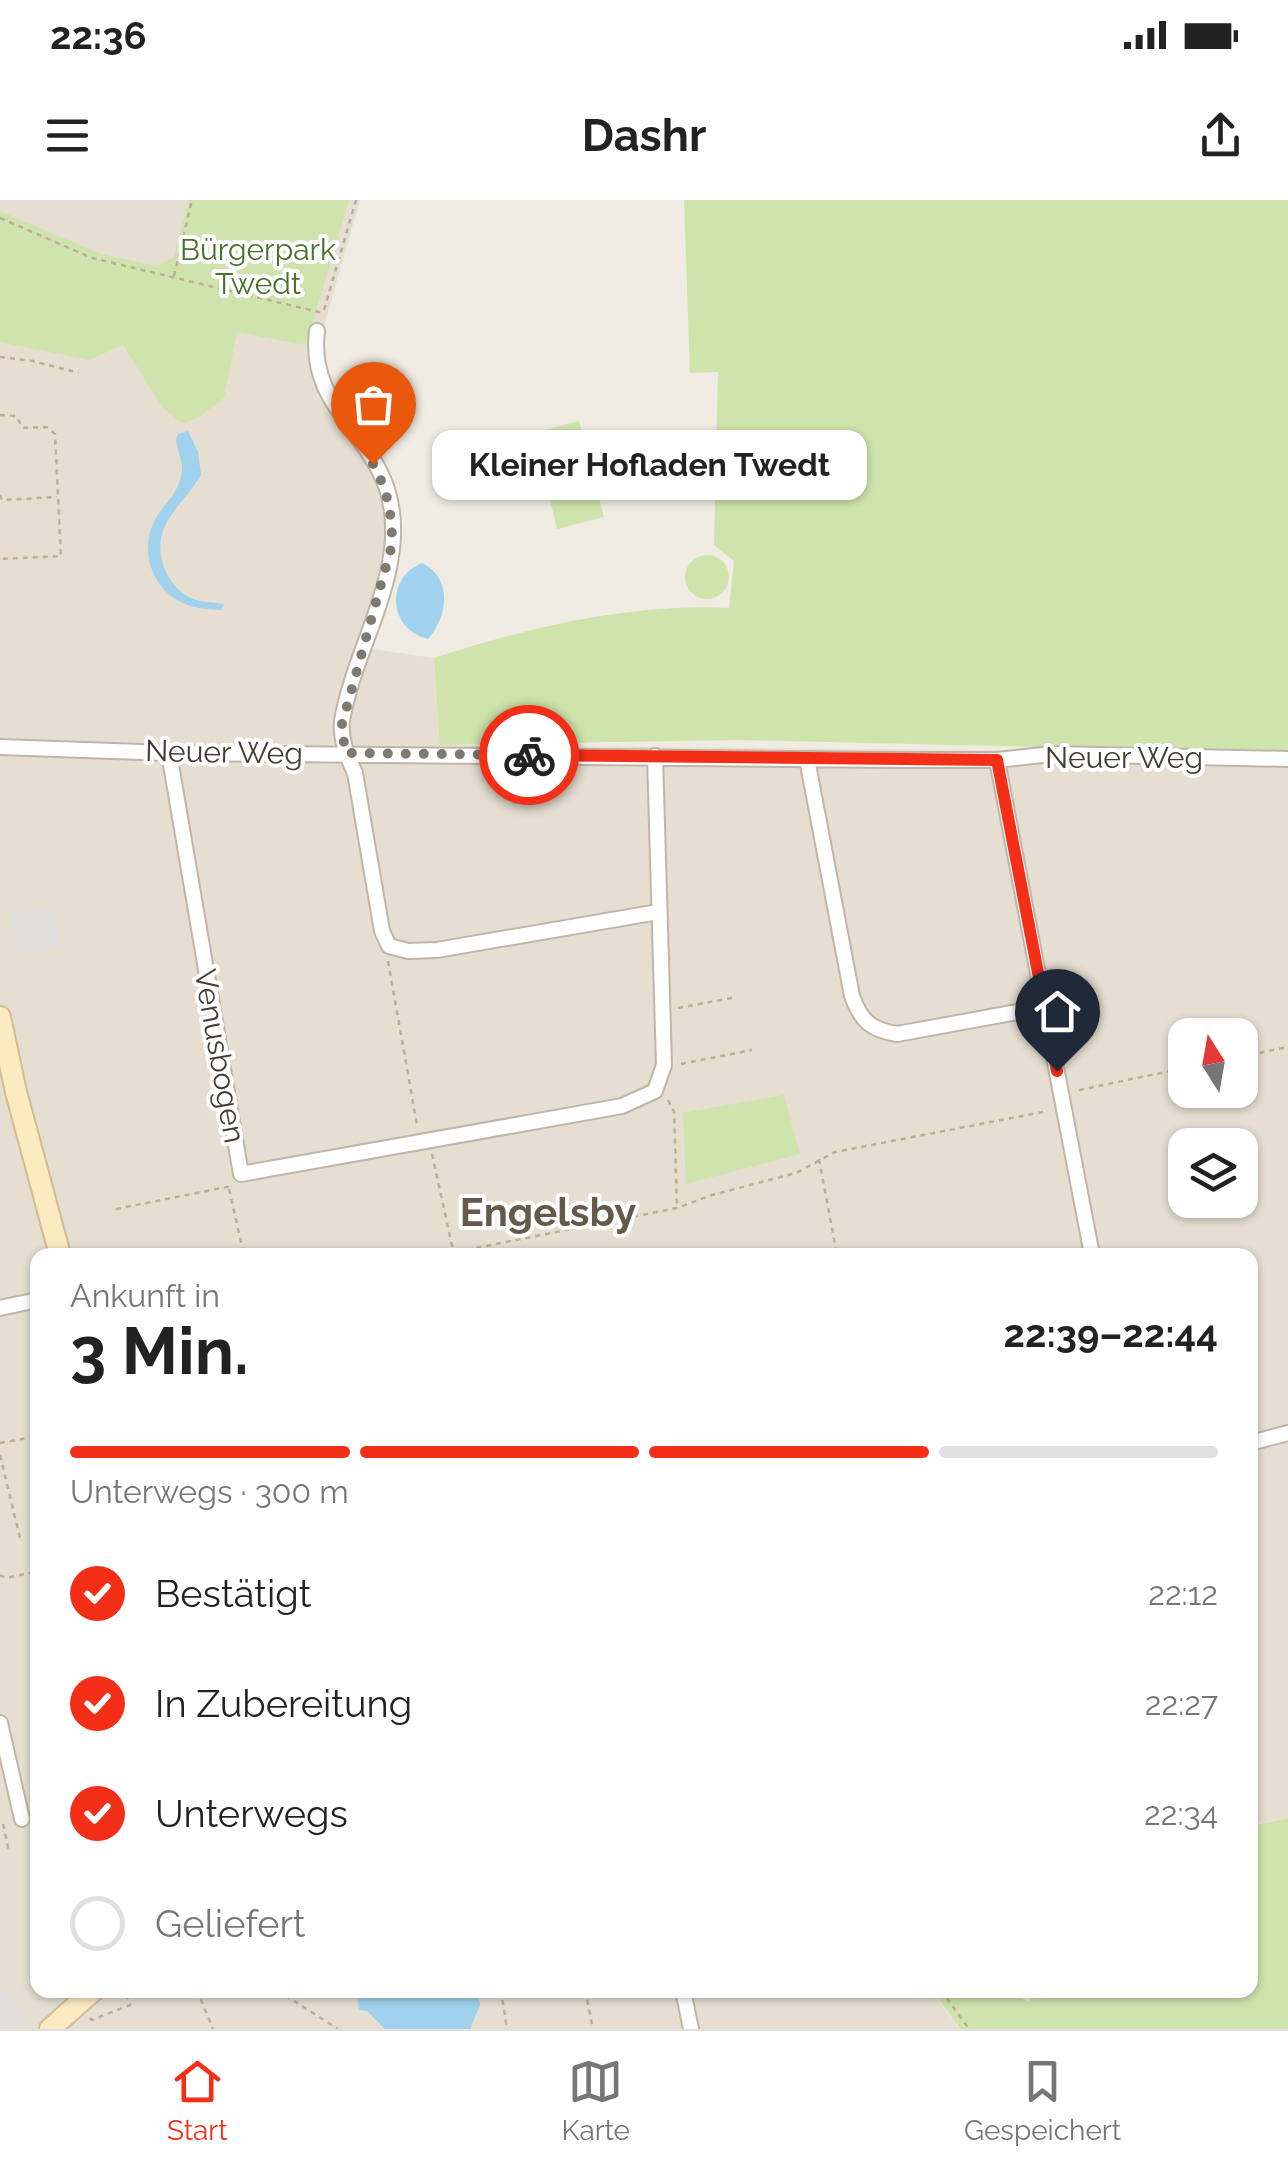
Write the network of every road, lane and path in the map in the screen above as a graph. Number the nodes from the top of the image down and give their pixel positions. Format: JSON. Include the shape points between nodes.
{"nodes":[{"id":1,"x":192,"y":200,"type":"edge"},
{"id":2,"x":356,"y":200,"type":"edge"},
{"id":3,"x":0,"y":218,"type":"edge"},
{"id":4,"x":174,"y":278,"type":"junction"},
{"id":5,"x":317,"y":331,"type":"dead end"},
{"id":6,"x":0,"y":357,"type":"edge"},
{"id":7,"x":79,"y":373,"type":"dead end"},
{"id":8,"x":0,"y":415,"type":"edge"},
{"id":9,"x":0,"y":495,"type":"edge"},
{"id":10,"x":58,"y":497,"type":"junction"},
{"id":11,"x":0,"y":559,"type":"edge"},
{"id":12,"x":0,"y":747,"type":"edge"},
{"id":13,"x":169,"y":753,"type":"junction"},
{"id":14,"x":345,"y":753,"type":"junction"},
{"id":15,"x":655,"y":756,"type":"junction"},
{"id":16,"x":807,"y":759,"type":"junction"},
{"id":17,"x":1288,"y":759,"type":"edge"},
{"id":18,"x":997,"y":760,"type":"junction"},
{"id":19,"x":658,"y":912,"type":"junction"},
{"id":20,"x":389,"y":946,"type":"junction"},
{"id":21,"x":737,"y":997,"type":"dead end"},
{"id":22,"x":1046,"y":1007,"type":"junction"},
{"id":23,"x":662,"y":1011,"type":"junction"},
{"id":24,"x":0,"y":1017,"type":"edge"},
{"id":25,"x":1288,"y":1047,"type":"edge"},
{"id":26,"x":752,"y":1050,"type":"dead end"},
{"id":27,"x":1258,"y":1053,"type":"edge"},
{"id":28,"x":664,"y":1065,"type":"junction"},
{"id":29,"x":1168,"y":1071,"type":"edge"},
{"id":30,"x":654,"y":1091,"type":"junction"},
{"id":31,"x":1063,"y":1102,"type":"junction"},
{"id":32,"x":425,"y":1140,"type":"junction"},
{"id":33,"x":818,"y":1159,"type":"junction"},
{"id":34,"x":241,"y":1174,"type":"junction"},
{"id":35,"x":228,"y":1187,"type":"junction"},
{"id":36,"x":676,"y":1208,"type":"junction"},
{"id":37,"x":116,"y":1209,"type":"dead end"},
{"id":38,"x":58,"y":1248,"type":"edge"},
{"id":39,"x":242,"y":1248,"type":"edge"},
{"id":40,"x":454,"y":1248,"type":"edge"},
{"id":41,"x":476,"y":1248,"type":"edge"},
{"id":42,"x":836,"y":1248,"type":"edge"},
{"id":43,"x":1091,"y":1248,"type":"edge"},
{"id":44,"x":30,"y":1302,"type":"edge"},
{"id":45,"x":0,"y":1308,"type":"edge"},
{"id":46,"x":1288,"y":1433,"type":"edge"},
{"id":47,"x":30,"y":1437,"type":"edge"},
{"id":48,"x":1258,"y":1441,"type":"edge"},
{"id":49,"x":0,"y":1443,"type":"edge"},
{"id":50,"x":0,"y":1455,"type":"edge"},
{"id":51,"x":20,"y":1538,"type":"dead end"},
{"id":52,"x":30,"y":1573,"type":"edge"},
{"id":53,"x":0,"y":1575,"type":"edge"},
{"id":54,"x":0,"y":1724,"type":"edge"},
{"id":55,"x":22,"y":1820,"type":"dead end"},
{"id":56,"x":4,"y":1824,"type":"dead end"},
{"id":57,"x":9,"y":1852,"type":"dead end"},
{"id":58,"x":86,"y":1998,"type":"edge"},
{"id":59,"x":127,"y":1998,"type":"edge"},
{"id":60,"x":200,"y":1998,"type":"edge"},
{"id":61,"x":289,"y":1998,"type":"edge"},
{"id":62,"x":502,"y":1998,"type":"edge"},
{"id":63,"x":587,"y":1998,"type":"edge"},
{"id":64,"x":685,"y":1998,"type":"edge"},
{"id":65,"x":947,"y":1998,"type":"edge"},
{"id":66,"x":79,"y":2006,"type":"junction"},
{"id":67,"x":50,"y":2029,"type":"edge"},
{"id":68,"x":213,"y":2029,"type":"edge"},
{"id":69,"x":338,"y":2029,"type":"edge"},
{"id":70,"x":507,"y":2029,"type":"edge"},
{"id":71,"x":593,"y":2029,"type":"edge"},
{"id":72,"x":691,"y":2029,"type":"edge"},
{"id":73,"x":969,"y":2029,"type":"edge"}],
"edges":[{"from":1,"to":4,"type":"path"},
{"from":2,"to":4,"type":"path","via":[[323,313]]},
{"from":3,"to":4,"type":"path","via":[[92,258]]},
{"from":5,"to":14,"type":"street","via":[[318,372],[386,487],[392,519],[388,568],[342,724]]},
{"from":6,"to":7,"type":"path"},
{"from":8,"to":10,"type":"path","via":[[16,416],[22,428],[52,429]]},
{"from":9,"to":10,"type":"path"},
{"from":10,"to":11,"type":"path","via":[[62,556]]},
{"from":12,"to":13,"type":"street","name":"Neuer Weg"},
{"from":13,"to":14,"type":"street","name":"Neuer Weg"},
{"from":13,"to":34,"type":"street","name":"Venusbogen"},
{"from":14,"to":15,"type":"street","name":"Neuer Weg"},
{"from":14,"to":20,"type":"street","via":[[355,773]]},
{"from":15,"to":16,"type":"street","name":"Neuer Weg"},
{"from":15,"to":19,"type":"street"},
{"from":16,"to":18,"type":"street","name":"Neuer Weg"},
{"from":16,"to":22,"type":"street","via":[[860,1017],[876,1030],[897,1034]]},
{"from":17,"to":18,"type":"street","name":"Neuer Weg","via":[[1052,754]]},
{"from":18,"to":22,"type":"street"},
{"from":19,"to":20,"type":"street","via":[[437,950]]},
{"from":19,"to":23,"type":"street"},
{"from":20,"to":32,"type":"path","via":[[387,968]]},
{"from":21,"to":23,"type":"path"},
{"from":22,"to":31,"type":"street"},
{"from":23,"to":28,"type":"street"},
{"from":24,"to":38,"type":"street"},
{"from":25,"to":27,"type":"path"},
{"from":26,"to":28,"type":"path"},
{"from":28,"to":30,"type":"street"},
{"from":29,"to":31,"type":"path","via":[[1077,1090]]},
{"from":30,"to":32,"type":"street","name":"Venusbogen","via":[[622,1106]]},
{"from":30,"to":36,"type":"path","via":[[674,1112]]},
{"from":31,"to":33,"type":"path","via":[[1048,1111]]},
{"from":31,"to":43,"type":"street"},
{"from":32,"to":34,"type":"street","name":"Venusbogen"},
{"from":32,"to":40,"type":"path"},
{"from":33,"to":36,"type":"path","via":[[796,1174]]},
{"from":33,"to":42,"type":"path"},
{"from":34,"to":35,"type":"path"},
{"from":35,"to":37,"type":"path"},
{"from":35,"to":39,"type":"path"},
{"from":36,"to":41,"type":"path"},
{"from":44,"to":45,"type":"street"},
{"from":46,"to":48,"type":"street"},
{"from":47,"to":49,"type":"path"},
{"from":50,"to":51,"type":"path"},
{"from":52,"to":53,"type":"path"},
{"from":54,"to":55,"type":"street"},
{"from":56,"to":57,"type":"path"},
{"from":58,"to":66,"type":"street"},
{"from":59,"to":66,"type":"path","via":[[130,2005],[92,2020]]},
{"from":60,"to":68,"type":"path"},
{"from":61,"to":69,"type":"path"},
{"from":62,"to":70,"type":"path"},
{"from":63,"to":71,"type":"path"},
{"from":64,"to":72,"type":"street"},
{"from":65,"to":73,"type":"path"},
{"from":66,"to":67,"type":"street"}]}
